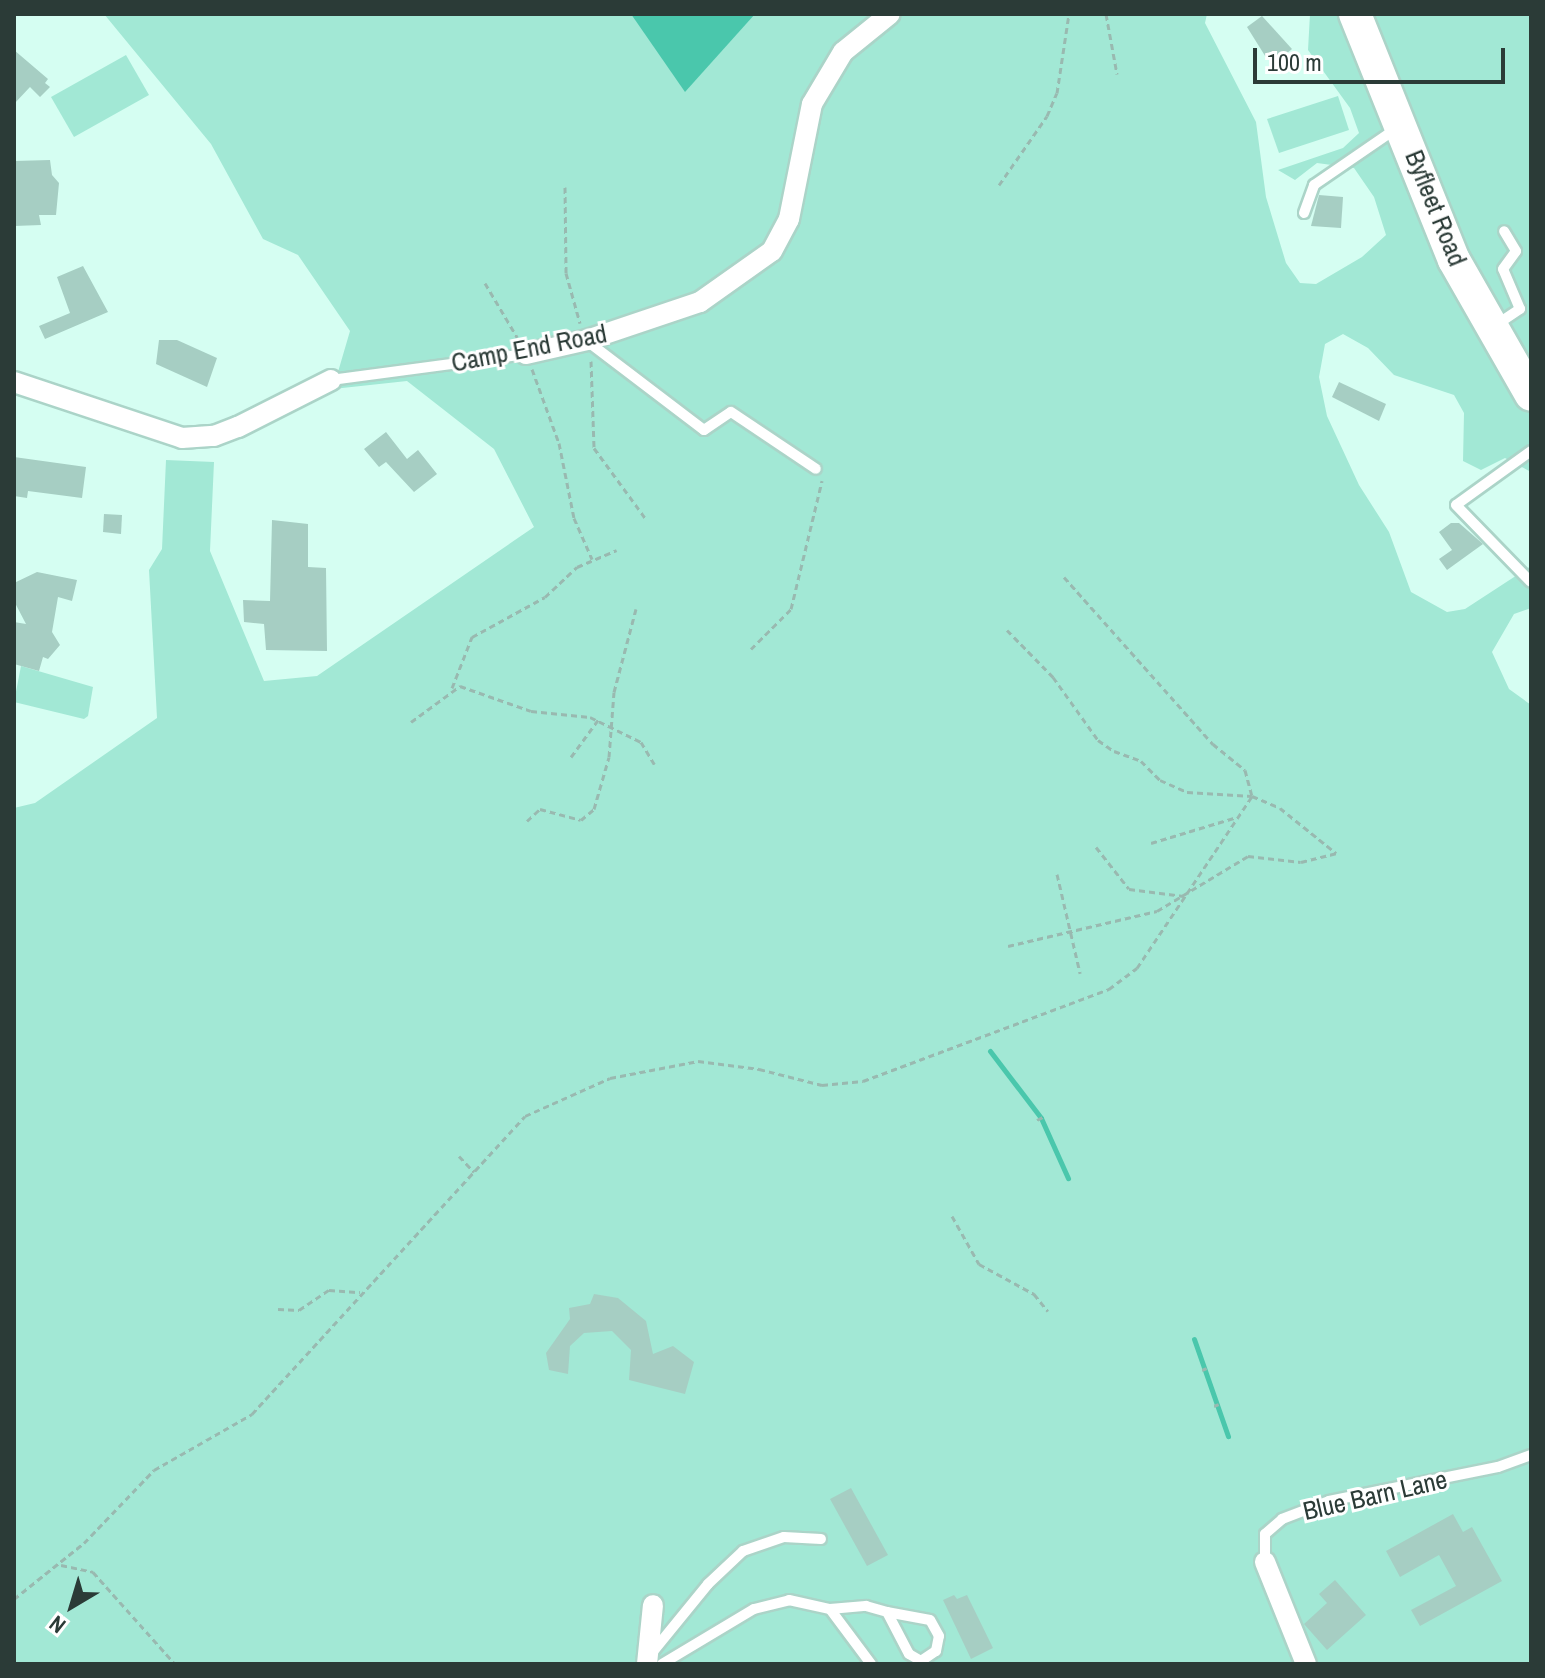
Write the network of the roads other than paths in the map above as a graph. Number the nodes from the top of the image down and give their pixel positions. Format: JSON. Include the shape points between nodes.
{"nodes":[{"id":1,"x":890,"y":14,"type":"edge"},
{"id":2,"x":1355,"y":14,"type":"edge"},
{"id":3,"x":1403,"y":124,"type":"junction"},
{"id":4,"x":1304,"y":213,"type":"dead end"},
{"id":5,"x":1504,"y":231,"type":"dead end"},
{"id":6,"x":1491,"y":329,"type":"junction"},
{"id":7,"x":587,"y":340,"type":"junction"},
{"id":8,"x":526,"y":354,"type":"joint"},
{"id":9,"x":331,"y":380,"type":"joint"},
{"id":10,"x":14,"y":382,"type":"edge"},
{"id":11,"x":1531,"y":395,"type":"edge"},
{"id":12,"x":1531,"y":451,"type":"edge"},
{"id":13,"x":816,"y":469,"type":"dead end"},
{"id":14,"x":1531,"y":582,"type":"edge"},
{"id":15,"x":1531,"y":1455,"type":"edge"},
{"id":16,"x":821,"y":1539,"type":"dead end"},
{"id":17,"x":1265,"y":1562,"type":"joint"},
{"id":18,"x":653,"y":1605,"type":"dead end"},
{"id":19,"x":830,"y":1609,"type":"junction"},
{"id":20,"x":887,"y":1612,"type":"junction"},
{"id":21,"x":652,"y":1662,"type":"edge"},
{"id":22,"x":871,"y":1664,"type":"edge"},
{"id":23,"x":1306,"y":1664,"type":"edge"}],
"edges":[{"from":1,"to":7,"type":"street","name":"Camp End Road","via":[[843,52],[812,104],[789,219],[772,251],[700,302]]},
{"from":2,"to":3,"type":"main road","name":"Byfleet Road"},
{"from":3,"to":4,"type":"lane","via":[[1314,185]]},
{"from":3,"to":6,"type":"main road","name":"Byfleet Road","via":[[1454,260]]},
{"from":5,"to":6,"type":"lane","via":[[1516,251],[1503,269],[1520,309]]},
{"from":6,"to":11,"type":"main road","name":"Byfleet Road"},
{"from":7,"to":8,"type":"street","name":"Camp End Road"},
{"from":7,"to":13,"type":"lane","via":[[704,430],[731,412]]},
{"from":8,"to":9,"type":"lane","name":"Camp End Road"},
{"from":9,"to":10,"type":"street","name":"Camp End Road","via":[[238,427],[214,436],[182,438]]},
{"from":12,"to":14,"type":"lane","via":[[1456,505]]},
{"from":15,"to":17,"type":"lane","name":"Blue Barn Lane","via":[[1498,1467],[1329,1501],[1282,1519],[1265,1534]]},
{"from":16,"to":21,"type":"lane","via":[[784,1537],[743,1551],[708,1584]]},
{"from":17,"to":23,"type":"street","name":"Blue Barn Lane"},
{"from":18,"to":21,"type":"street"},
{"from":19,"to":20,"type":"lane","via":[[866,1606]]},
{"from":19,"to":21,"type":"lane","via":[[789,1600],[754,1609]]},
{"from":19,"to":22,"type":"lane"},
{"from":20,"to":20,"type":"lane","via":[[909,1654],[921,1661],[936,1651],[939,1636],[930,1620]]}]}
